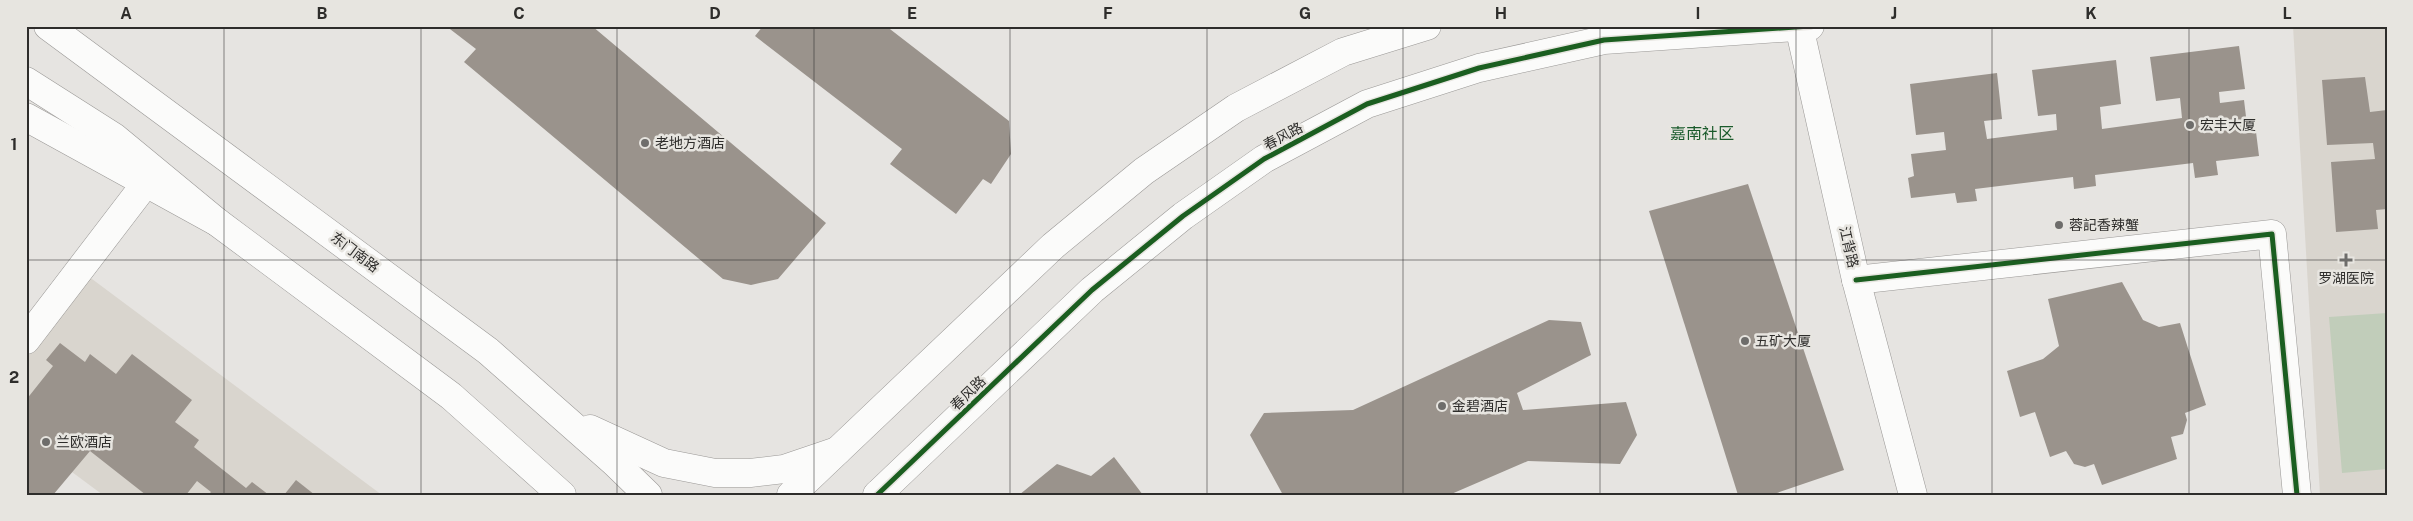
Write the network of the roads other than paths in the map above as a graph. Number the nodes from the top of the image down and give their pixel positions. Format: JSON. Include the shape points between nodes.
{"nodes":[{"id":1,"x":48,"y":26,"type":"edge"},
{"id":2,"x":1427,"y":26,"type":"edge"},
{"id":3,"x":1803,"y":26,"type":"edge"},
{"id":4,"x":26,"y":80,"type":"edge"},
{"id":5,"x":26,"y":117,"type":"edge"},
{"id":6,"x":146,"y":183,"type":"junction"},
{"id":7,"x":217,"y":222,"type":"junction"},
{"id":8,"x":1856,"y":280,"type":"junction"},
{"id":9,"x":26,"y":340,"type":"edge"},
{"id":10,"x":563,"y":417,"type":"junction"},
{"id":11,"x":837,"y":451,"type":"junction"},
{"id":12,"x":525,"y":462,"type":"junction"},
{"id":13,"x":538,"y":495,"type":"edge"},
{"id":14,"x":562,"y":495,"type":"edge"},
{"id":15,"x":648,"y":495,"type":"edge"},
{"id":16,"x":791,"y":495,"type":"edge"},
{"id":17,"x":878,"y":495,"type":"edge"},
{"id":18,"x":1913,"y":495,"type":"edge"},
{"id":19,"x":2296,"y":495,"type":"edge"}],
"edges":[{"from":1,"to":10,"type":"main road","name":"东门南路","via":[[488,351]]},
{"from":2,"to":11,"type":"main road","via":[[1343,52],[1236,108],[1144,171],[1053,246]]},
{"from":3,"to":8,"type":"main road","name":"江背路"},
{"from":3,"to":17,"type":"main road","name":"春风路","via":[[1604,40],[1479,68],[1367,104],[1264,158],[1184,216],[1092,290]]},
{"from":4,"to":7,"type":"main road","via":[[114,137]]},
{"from":5,"to":6,"type":"main road"},
{"from":6,"to":7,"type":"main road"},
{"from":6,"to":9,"type":"main road"},
{"from":7,"to":12,"type":"main road","via":[[451,396]]},
{"from":8,"to":18,"type":"main road","name":"江背路"},
{"from":8,"to":19,"type":"main road","via":[[2272,234]]},
{"from":10,"to":11,"type":"main road","via":[[664,463],[715,473],[784,469]]},
{"from":10,"to":15,"type":"main road","name":"东门南路"},
{"from":11,"to":16,"type":"main road"},
{"from":12,"to":13,"type":"main road"},
{"from":12,"to":14,"type":"main road"}]}
